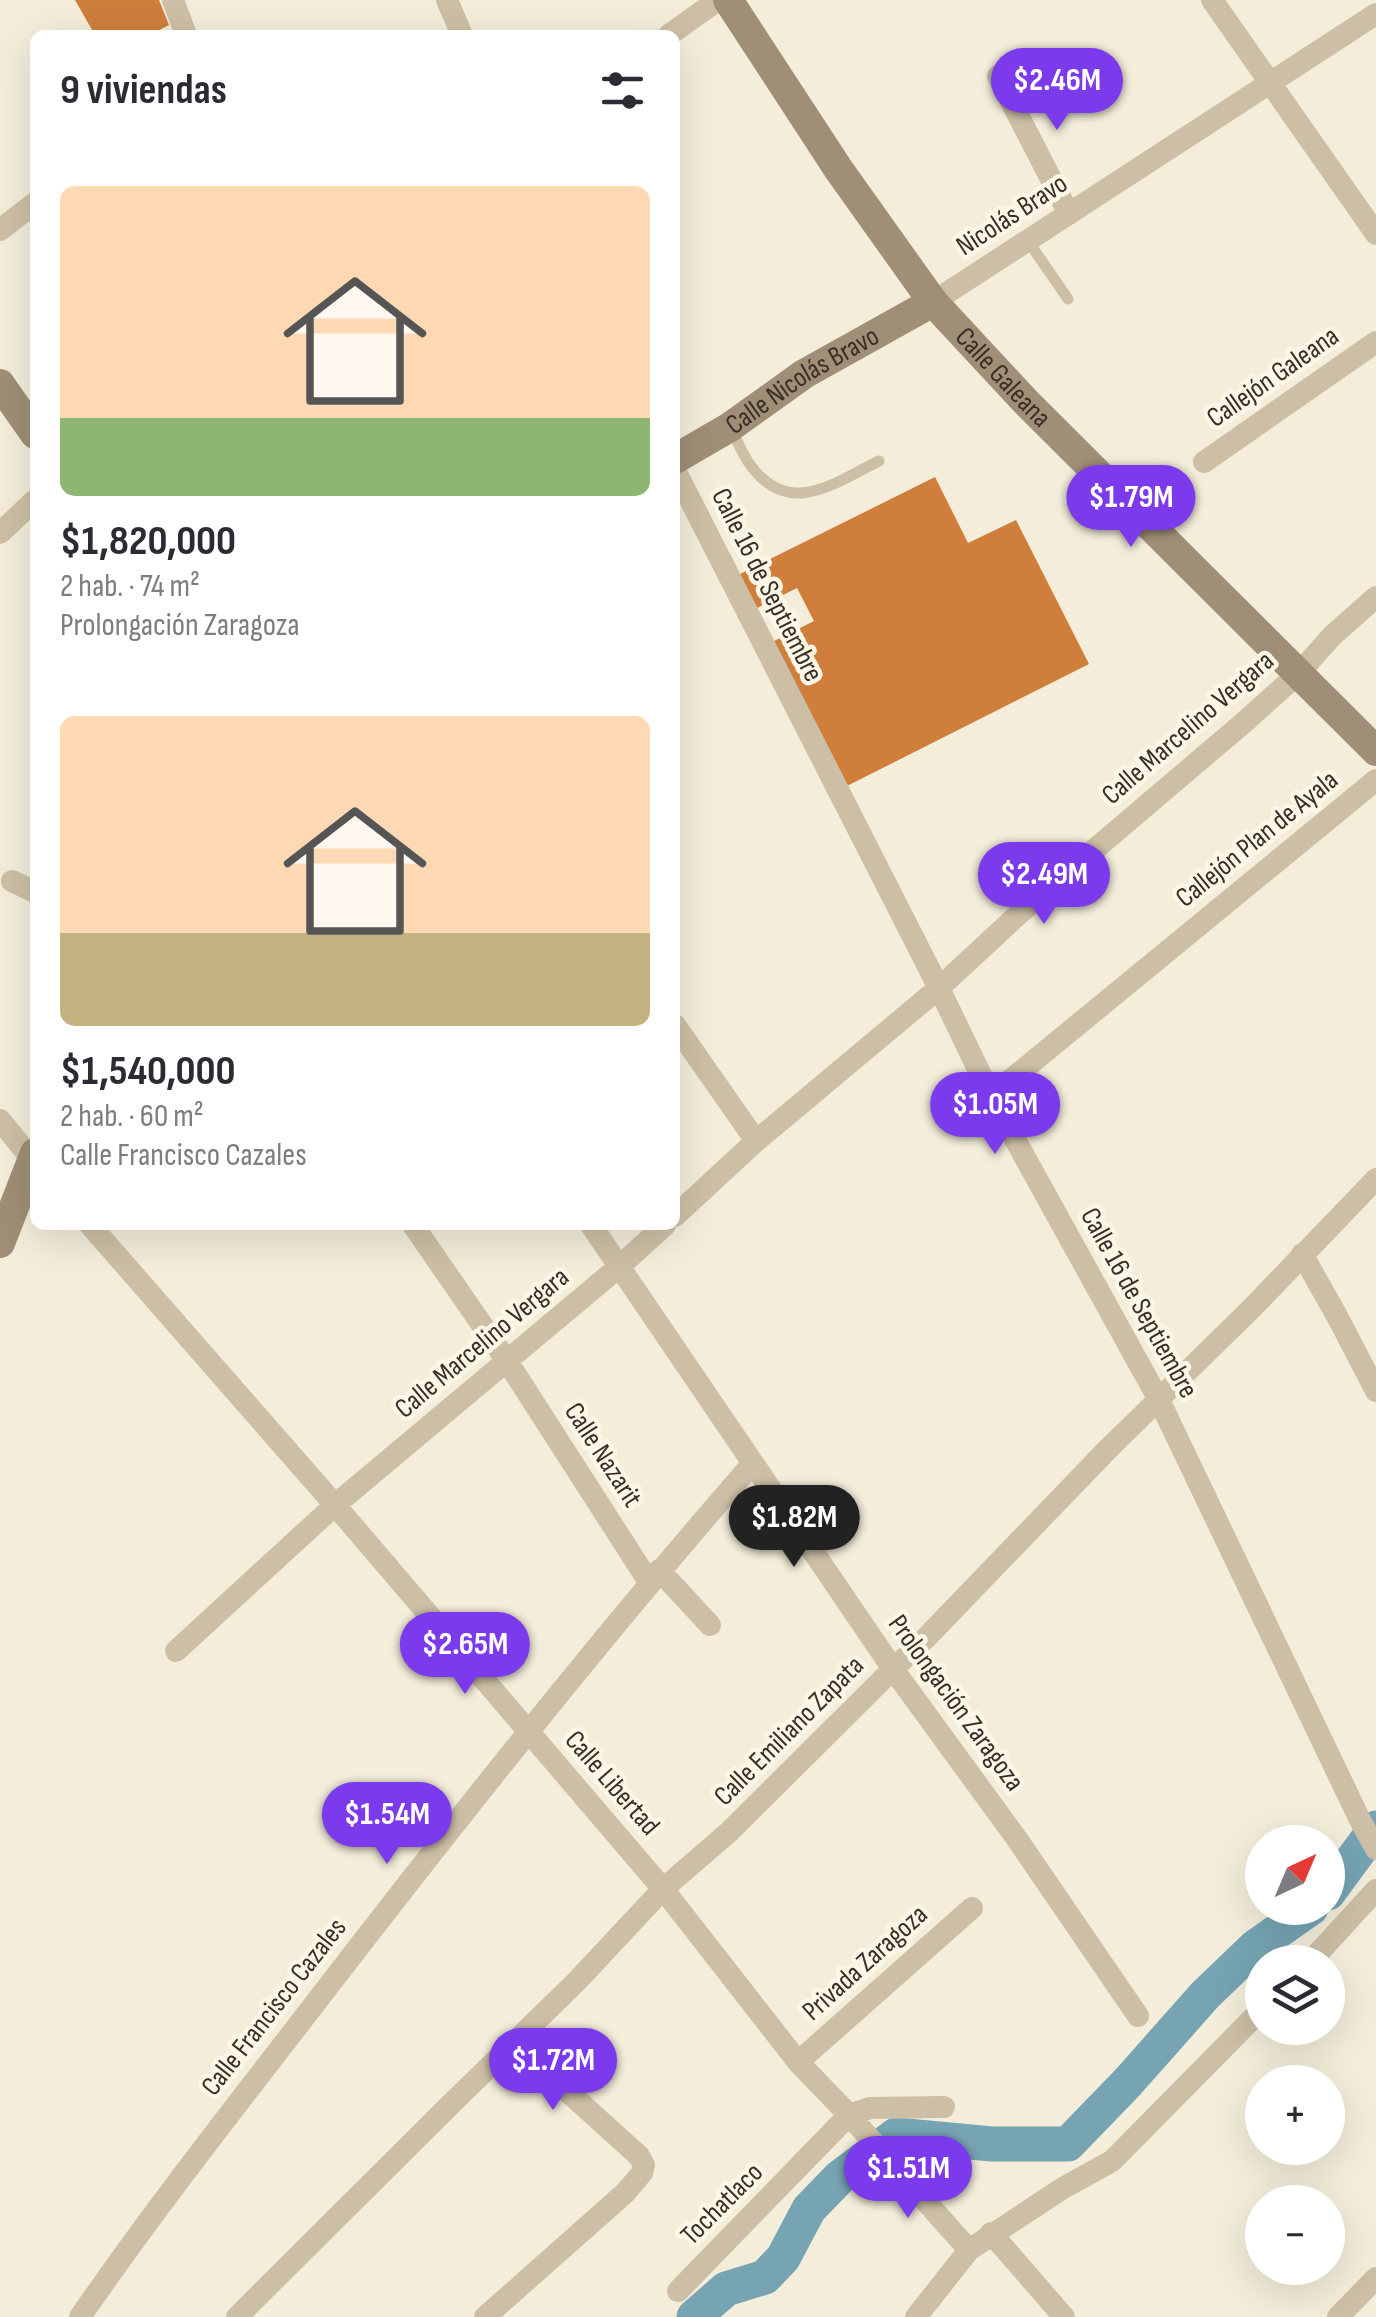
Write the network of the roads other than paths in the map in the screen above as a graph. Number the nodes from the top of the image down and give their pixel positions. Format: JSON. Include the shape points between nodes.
{"nodes":[{"id":1,"x":174,"y":0,"type":"edge"},
{"id":2,"x":447,"y":0,"type":"edge"},
{"id":3,"x":718,"y":0,"type":"edge"},
{"id":4,"x":728,"y":0,"type":"edge"},
{"id":5,"x":1212,"y":0,"type":"edge"},
{"id":6,"x":1376,"y":14,"type":"edge"},
{"id":7,"x":184,"y":30,"type":"edge"},
{"id":8,"x":460,"y":30,"type":"edge"},
{"id":9,"x":676,"y":30,"type":"edge"},
{"id":10,"x":998,"y":76,"type":"dead end"},
{"id":11,"x":1270,"y":82,"type":"junction"},
{"id":12,"x":30,"y":207,"type":"edge"},
{"id":13,"x":1069,"y":214,"type":"junction"},
{"id":14,"x":0,"y":230,"type":"edge"},
{"id":15,"x":1376,"y":234,"type":"edge"},
{"id":16,"x":1028,"y":241,"type":"junction"},
{"id":17,"x":1068,"y":299,"type":"dead end"},
{"id":18,"x":932,"y":302,"type":"junction"},
{"id":19,"x":1376,"y":342,"type":"edge"},
{"id":20,"x":0,"y":384,"type":"edge"},
{"id":21,"x":730,"y":426,"type":"junction"},
{"id":22,"x":30,"y":427,"type":"edge"},
{"id":23,"x":680,"y":456,"type":"edge"},
{"id":24,"x":879,"y":461,"type":"dead end"},
{"id":25,"x":1204,"y":462,"type":"dead end"},
{"id":26,"x":680,"y":480,"type":"edge"},
{"id":27,"x":30,"y":505,"type":"edge"},
{"id":28,"x":0,"y":533,"type":"edge"},
{"id":29,"x":1376,"y":597,"type":"edge"},
{"id":30,"x":1298,"y":674,"type":"junction"},
{"id":31,"x":1376,"y":751,"type":"edge"},
{"id":32,"x":1376,"y":780,"type":"edge"},
{"id":33,"x":12,"y":882,"type":"dead end"},
{"id":34,"x":30,"y":890,"type":"edge"},
{"id":35,"x":939,"y":988,"type":"junction"},
{"id":36,"x":680,"y":1032,"type":"edge"},
{"id":37,"x":991,"y":1096,"type":"junction"},
{"id":38,"x":0,"y":1120,"type":"edge"},
{"id":39,"x":756,"y":1141,"type":"junction"},
{"id":40,"x":30,"y":1154,"type":"edge"},
{"id":41,"x":30,"y":1168,"type":"edge"},
{"id":42,"x":1376,"y":1179,"type":"edge"},
{"id":43,"x":680,"y":1211,"type":"edge"},
{"id":44,"x":94,"y":1230,"type":"edge"},
{"id":45,"x":416,"y":1230,"type":"edge"},
{"id":46,"x":595,"y":1230,"type":"edge"},
{"id":47,"x":660,"y":1230,"type":"edge"},
{"id":48,"x":0,"y":1243,"type":"edge"},
{"id":49,"x":1302,"y":1254,"type":"junction"},
{"id":50,"x":620,"y":1266,"type":"junction"},
{"id":51,"x":507,"y":1361,"type":"junction"},
{"id":52,"x":1376,"y":1391,"type":"edge"},
{"id":53,"x":1159,"y":1400,"type":"junction"},
{"id":54,"x":753,"y":1463,"type":"junction"},
{"id":55,"x":335,"y":1505,"type":"junction"},
{"id":56,"x":654,"y":1576,"type":"junction"},
{"id":57,"x":710,"y":1625,"type":"dead end"},
{"id":58,"x":176,"y":1650,"type":"dead end"},
{"id":59,"x":893,"y":1668,"type":"junction"},
{"id":60,"x":527,"y":1730,"type":"junction"},
{"id":61,"x":1376,"y":1849,"type":"edge"},
{"id":62,"x":663,"y":1889,"type":"junction"},
{"id":63,"x":1376,"y":1890,"type":"edge"},
{"id":64,"x":972,"y":1908,"type":"dead end"},
{"id":65,"x":1326,"y":1945,"type":"edge"},
{"id":66,"x":1138,"y":2016,"type":"dead end"},
{"id":67,"x":1245,"y":2027,"type":"edge"},
{"id":68,"x":514,"y":2042,"type":"junction"},
{"id":69,"x":798,"y":2062,"type":"junction"},
{"id":70,"x":944,"y":2108,"type":"dead end"},
{"id":71,"x":849,"y":2115,"type":"junction"},
{"id":72,"x":991,"y":2233,"type":"junction"},
{"id":73,"x":969,"y":2250,"type":"junction"},
{"id":74,"x":1376,"y":2278,"type":"edge"},
{"id":75,"x":678,"y":2290,"type":"dead end"},
{"id":76,"x":80,"y":2317,"type":"edge"},
{"id":77,"x":238,"y":2317,"type":"edge"},
{"id":78,"x":485,"y":2317,"type":"edge"},
{"id":79,"x":916,"y":2317,"type":"edge"},
{"id":80,"x":1064,"y":2317,"type":"edge"},
{"id":81,"x":1338,"y":2317,"type":"edge"}],
"edges":[{"from":1,"to":7,"type":"street"},
{"from":2,"to":8,"type":"street"},
{"from":3,"to":9,"type":"street"},
{"from":4,"to":18,"type":"main road","name":"Calle Galeana"},
{"from":5,"to":11,"type":"street"},
{"from":6,"to":11,"type":"street","name":"Nicolás Bravo"},
{"from":10,"to":13,"type":"street"},
{"from":11,"to":13,"type":"street","name":"Nicolás Bravo"},
{"from":11,"to":15,"type":"street"},
{"from":12,"to":14,"type":"street"},
{"from":13,"to":16,"type":"street","name":"Nicolás Bravo"},
{"from":16,"to":17,"type":"lane"},
{"from":16,"to":18,"type":"street","name":"Nicolás Bravo"},
{"from":18,"to":21,"type":"main road","name":"Calle Nicolás Bravo","via":[[804,374]]},
{"from":18,"to":30,"type":"main road","name":"Calle Galeana"},
{"from":19,"to":25,"type":"street","name":"Callejón Galeana"},
{"from":20,"to":22,"type":"main road"},
{"from":21,"to":23,"type":"main road","name":"Calle Nicolás Bravo"},
{"from":21,"to":24,"type":"lane","via":[[750,465],[792,495],[822,489]]},
{"from":26,"to":35,"type":"street","name":"Calle 16 de Septiembre"},
{"from":27,"to":28,"type":"street"},
{"from":29,"to":30,"type":"street","name":"Calle Marcelino Vergara"},
{"from":30,"to":31,"type":"main road","name":"Calle Galeana"},
{"from":30,"to":35,"type":"street","name":"Calle Marcelino Vergara"},
{"from":32,"to":37,"type":"street","name":"Callejón Plan de Ayala"},
{"from":33,"to":34,"type":"street"},
{"from":35,"to":37,"type":"street","name":"Calle 16 de Septiembre"},
{"from":35,"to":39,"type":"street","name":"Calle Marcelino Vergara"},
{"from":36,"to":39,"type":"street"},
{"from":37,"to":53,"type":"street","name":"Calle 16 de Septiembre"},
{"from":38,"to":40,"type":"street"},
{"from":39,"to":43,"type":"street","name":"Calle Marcelino Vergara"},
{"from":41,"to":48,"type":"main road"},
{"from":42,"to":49,"type":"street","name":"Calle Emiliano Zapata"},
{"from":44,"to":55,"type":"street","name":"Calle Libertad"},
{"from":45,"to":51,"type":"street","name":"Calle Nazarit"},
{"from":46,"to":50,"type":"street","name":"Prolongación Zaragoza"},
{"from":47,"to":50,"type":"street","name":"Calle Marcelino Vergara"},
{"from":49,"to":52,"type":"street"},
{"from":49,"to":53,"type":"street","name":"Calle Emiliano Zapata"},
{"from":50,"to":51,"type":"street","name":"Calle Marcelino Vergara"},
{"from":50,"to":54,"type":"street","name":"Prolongación Zaragoza"},
{"from":51,"to":55,"type":"street","name":"Calle Marcelino Vergara"},
{"from":51,"to":56,"type":"street","name":"Calle Nazarit"},
{"from":53,"to":59,"type":"street","name":"Calle Emiliano Zapata"},
{"from":53,"to":61,"type":"street","name":"Calle 16 de Septiembre"},
{"from":54,"to":56,"type":"street","name":"Calle Francisco Cazales"},
{"from":54,"to":59,"type":"street","name":"Prolongación Zaragoza"},
{"from":55,"to":58,"type":"street","name":"Calle Marcelino Vergara"},
{"from":55,"to":60,"type":"street","name":"Calle Libertad"},
{"from":56,"to":57,"type":"street","name":"Calle Nazarit"},
{"from":56,"to":60,"type":"street","name":"Calle Francisco Cazales"},
{"from":59,"to":62,"type":"street","name":"Calle Emiliano Zapata","via":[[730,1832]]},
{"from":59,"to":66,"type":"street","name":"Prolongación Zaragoza"},
{"from":60,"to":62,"type":"street","name":"Calle Libertad"},
{"from":60,"to":76,"type":"street","name":"Calle Francisco Cazales"},
{"from":62,"to":68,"type":"street","name":"Calle Emiliano Zapata"},
{"from":62,"to":69,"type":"street","name":"Calle Libertad"},
{"from":63,"to":65,"type":"street"},
{"from":64,"to":69,"type":"street","name":"Privada Zaragoza"},
{"from":67,"to":72,"type":"street","via":[[1112,2161]]},
{"from":68,"to":77,"type":"street","name":"Calle Emiliano Zapata"},
{"from":68,"to":78,"type":"street","via":[[644,2165],[625,2193]]},
{"from":69,"to":71,"type":"street","name":"Calle Libertad"},
{"from":70,"to":71,"type":"street","via":[[870,2108]]},
{"from":71,"to":73,"type":"street","name":"Calle Libertad"},
{"from":71,"to":75,"type":"street","name":"Tochatlaco"},
{"from":72,"to":73,"type":"street"},
{"from":72,"to":80,"type":"street"},
{"from":73,"to":79,"type":"street"},
{"from":74,"to":81,"type":"street"}]}
